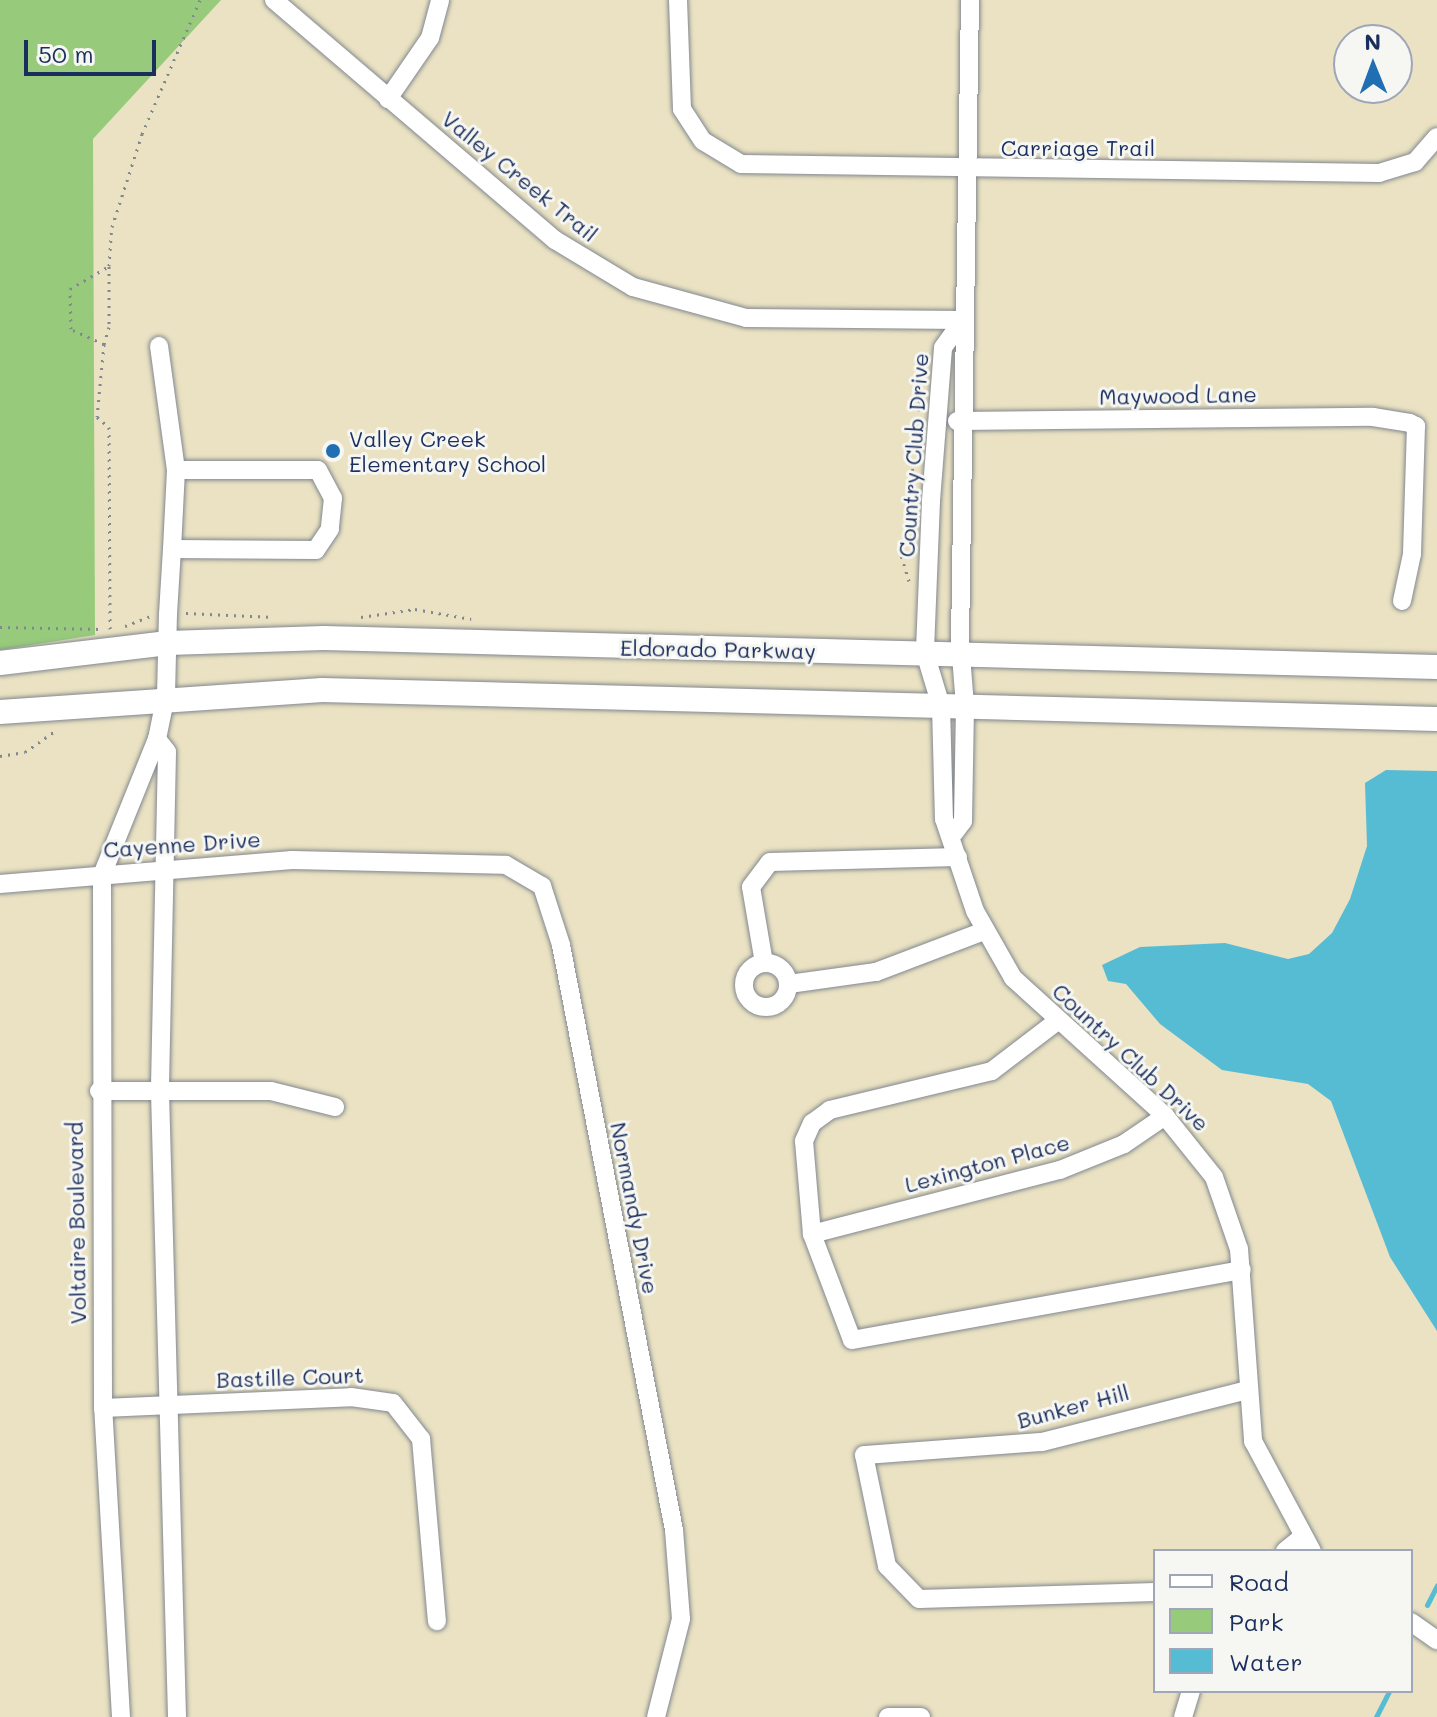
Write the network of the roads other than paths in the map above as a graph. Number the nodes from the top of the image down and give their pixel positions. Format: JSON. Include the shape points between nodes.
{"nodes":[{"id":1,"x":274,"y":0,"type":"edge"},
{"id":2,"x":440,"y":0,"type":"edge"},
{"id":3,"x":678,"y":0,"type":"edge"},
{"id":4,"x":970,"y":0,"type":"edge"},
{"id":5,"x":388,"y":99,"type":"junction"},
{"id":6,"x":1434,"y":144,"type":"edge"},
{"id":7,"x":968,"y":172,"type":"junction"},
{"id":8,"x":963,"y":320,"type":"junction"},
{"id":9,"x":159,"y":346,"type":"dead end"},
{"id":10,"x":938,"y":421,"type":"junction"},
{"id":11,"x":966,"y":421,"type":"junction"},
{"id":12,"x":176,"y":470,"type":"junction"},
{"id":13,"x":929,"y":537,"type":"junction"},
{"id":14,"x":963,"y":539,"type":"junction"},
{"id":15,"x":172,"y":549,"type":"junction"},
{"id":16,"x":1402,"y":601,"type":"dead end"},
{"id":17,"x":168,"y":643,"type":"junction"},
{"id":18,"x":925,"y":653,"type":"junction"},
{"id":19,"x":960,"y":654,"type":"junction"},
{"id":20,"x":0,"y":663,"type":"edge"},
{"id":21,"x":1437,"y":667,"type":"edge"},
{"id":22,"x":166,"y":695,"type":"junction"},
{"id":23,"x":953,"y":706,"type":"junction"},
{"id":24,"x":0,"y":712,"type":"edge"},
{"id":25,"x":1437,"y":719,"type":"edge"},
{"id":26,"x":157,"y":739,"type":"junction"},
{"id":27,"x":958,"y":857,"type":"junction"},
{"id":28,"x":368,"y":862,"type":"joint"},
{"id":29,"x":162,"y":870,"type":"junction"},
{"id":30,"x":102,"y":875,"type":"junction"},
{"id":31,"x":0,"y":884,"type":"edge"},
{"id":32,"x":984,"y":931,"type":"junction"},
{"id":33,"x":764,"y":963,"type":"junction"},
{"id":34,"x":789,"y":984,"type":"junction"},
{"id":35,"x":1056,"y":1022,"type":"junction"},
{"id":36,"x":99,"y":1091,"type":"junction"},
{"id":37,"x":160,"y":1092,"type":"junction"},
{"id":38,"x":335,"y":1107,"type":"dead end"},
{"id":39,"x":1165,"y":1116,"type":"junction"},
{"id":40,"x":812,"y":1234,"type":"junction"},
{"id":41,"x":1242,"y":1270,"type":"junction"},
{"id":42,"x":1244,"y":1391,"type":"junction"},
{"id":43,"x":167,"y":1406,"type":"junction"},
{"id":44,"x":103,"y":1408,"type":"junction"},
{"id":45,"x":1306,"y":1545,"type":"edge"},
{"id":46,"x":1153,"y":1592,"type":"edge"},
{"id":47,"x":437,"y":1621,"type":"dead end"},
{"id":48,"x":1413,"y":1623,"type":"edge"},
{"id":49,"x":1437,"y":1640,"type":"edge"},
{"id":50,"x":1190,"y":1693,"type":"edge"},
{"id":51,"x":889,"y":1715,"type":"edge"},
{"id":52,"x":121,"y":1717,"type":"edge"},
{"id":53,"x":177,"y":1717,"type":"edge"},
{"id":54,"x":656,"y":1717,"type":"edge"},
{"id":55,"x":921,"y":1717,"type":"edge"},
{"id":56,"x":1183,"y":1717,"type":"edge"}],
"edges":[{"from":1,"to":5,"type":"street","name":"Valley Creek Trail"},
{"from":2,"to":5,"type":"street","via":[[430,38]]},
{"from":3,"to":7,"type":"street","name":"Carriage Trail","via":[[682,109],[720,157],[766,168]]},
{"from":4,"to":7,"type":"street","name":"Country Club Drive"},
{"from":5,"to":8,"type":"street","name":"Valley Creek Trail","via":[[555,240],[662,299],[770,321]]},
{"from":6,"to":7,"type":"street","name":"Carriage Trail","via":[[1379,173]]},
{"from":7,"to":8,"type":"street","name":"Country Club Drive"},
{"from":8,"to":10,"type":"street","name":"Country Club Drive","via":[[943,348]]},
{"from":8,"to":11,"type":"street","name":"Country Club Drive"},
{"from":9,"to":12,"type":"street","name":"Voltaire Boulevard"},
{"from":10,"to":11,"type":"street","name":"Maywood Lane"},
{"from":10,"to":13,"type":"street","name":"Country Club Drive"},
{"from":11,"to":14,"type":"street","name":"Country Club Drive"},
{"from":11,"to":16,"type":"street","name":"Maywood Lane","via":[[1373,417],[1416,426],[1412,554]]},
{"from":12,"to":15,"type":"street","name":"Voltaire Boulevard"},
{"from":12,"to":15,"type":"street","via":[[318,470],[333,498],[330,529],[316,550]]},
{"from":13,"to":14,"type":"street"},
{"from":13,"to":18,"type":"street","name":"Country Club Drive"},
{"from":14,"to":19,"type":"street","name":"Country Club Drive"},
{"from":15,"to":17,"type":"street","name":"Voltaire Boulevard"},
{"from":17,"to":18,"type":"main road","name":"Eldorado Parkway","via":[[324,638]]},
{"from":17,"to":20,"type":"main road","name":"Eldorado Parkway"},
{"from":17,"to":22,"type":"street","name":"Voltaire Boulevard"},
{"from":18,"to":19,"type":"main road","name":"Eldorado Parkway"},
{"from":18,"to":23,"type":"street","name":"Country Club Drive"},
{"from":19,"to":21,"type":"main road","name":"Eldorado Parkway"},
{"from":19,"to":23,"type":"street","name":"Country Club Drive"},
{"from":22,"to":23,"type":"main road","via":[[347,690]]},
{"from":22,"to":24,"type":"main road"},
{"from":22,"to":26,"type":"street","name":"Voltaire Boulevard"},
{"from":23,"to":25,"type":"main road"},
{"from":23,"to":27,"type":"street","name":"Country Club Drive","via":[[943,811]]},
{"from":26,"to":29,"type":"street","name":"Voltaire Boulevard","via":[[167,752]]},
{"from":26,"to":30,"type":"street","name":"Voltaire Boulevard"},
{"from":27,"to":32,"type":"street","name":"Country Club Drive"},
{"from":27,"to":33,"type":"street","via":[[770,862],[751,887]]},
{"from":28,"to":29,"type":"street","name":"Cayenne Drive"},
{"from":28,"to":54,"type":"street","name":"Normandy Drive","via":[[519,868],[542,886],[551,909],[674,1530],[681,1619]]},
{"from":29,"to":30,"type":"street","name":"Cayenne Drive"},
{"from":29,"to":37,"type":"street","name":"Voltaire Boulevard"},
{"from":30,"to":31,"type":"street","name":"Cayenne Drive"},
{"from":30,"to":36,"type":"street","name":"Voltaire Boulevard"},
{"from":32,"to":34,"type":"street","via":[[876,972]]},
{"from":32,"to":35,"type":"street","name":"Country Club Drive","via":[[1013,978]]},
{"from":33,"to":34,"type":"street","via":[[781,968]]},
{"from":33,"to":34,"type":"street","via":[[746,977],[752,1002],[776,1005]]},
{"from":35,"to":39,"type":"street","name":"Country Club Drive"},
{"from":35,"to":40,"type":"street","via":[[992,1071],[830,1110],[812,1123],[804,1141]]},
{"from":36,"to":37,"type":"street"},
{"from":36,"to":44,"type":"street","name":"Voltaire Boulevard"},
{"from":37,"to":38,"type":"street","via":[[296,1093]]},
{"from":37,"to":43,"type":"street","name":"Voltaire Boulevard"},
{"from":39,"to":40,"type":"street","name":"Lexington Place","via":[[1124,1144],[1060,1170]]},
{"from":39,"to":41,"type":"street","name":"Country Club Drive","via":[[1214,1177]]},
{"from":40,"to":41,"type":"street","via":[[852,1340]]},
{"from":41,"to":42,"type":"street","name":"Country Club Drive"},
{"from":42,"to":45,"type":"street","name":"Country Club Drive","via":[[1262,1465]]},
{"from":42,"to":46,"type":"street","name":"Bunker Hill","via":[[1042,1442],[864,1455],[887,1566],[919,1599]]},
{"from":43,"to":44,"type":"street","name":"Bastille Court"},
{"from":43,"to":47,"type":"street","name":"Bastille Court","via":[[351,1397],[377,1398],[405,1412],[425,1460]]},
{"from":43,"to":53,"type":"street","name":"Voltaire Boulevard"},
{"from":44,"to":52,"type":"street","name":"Voltaire Boulevard"},
{"from":48,"to":49,"type":"street"},
{"from":50,"to":56,"type":"street"},
{"from":51,"to":55,"type":"street"}]}
